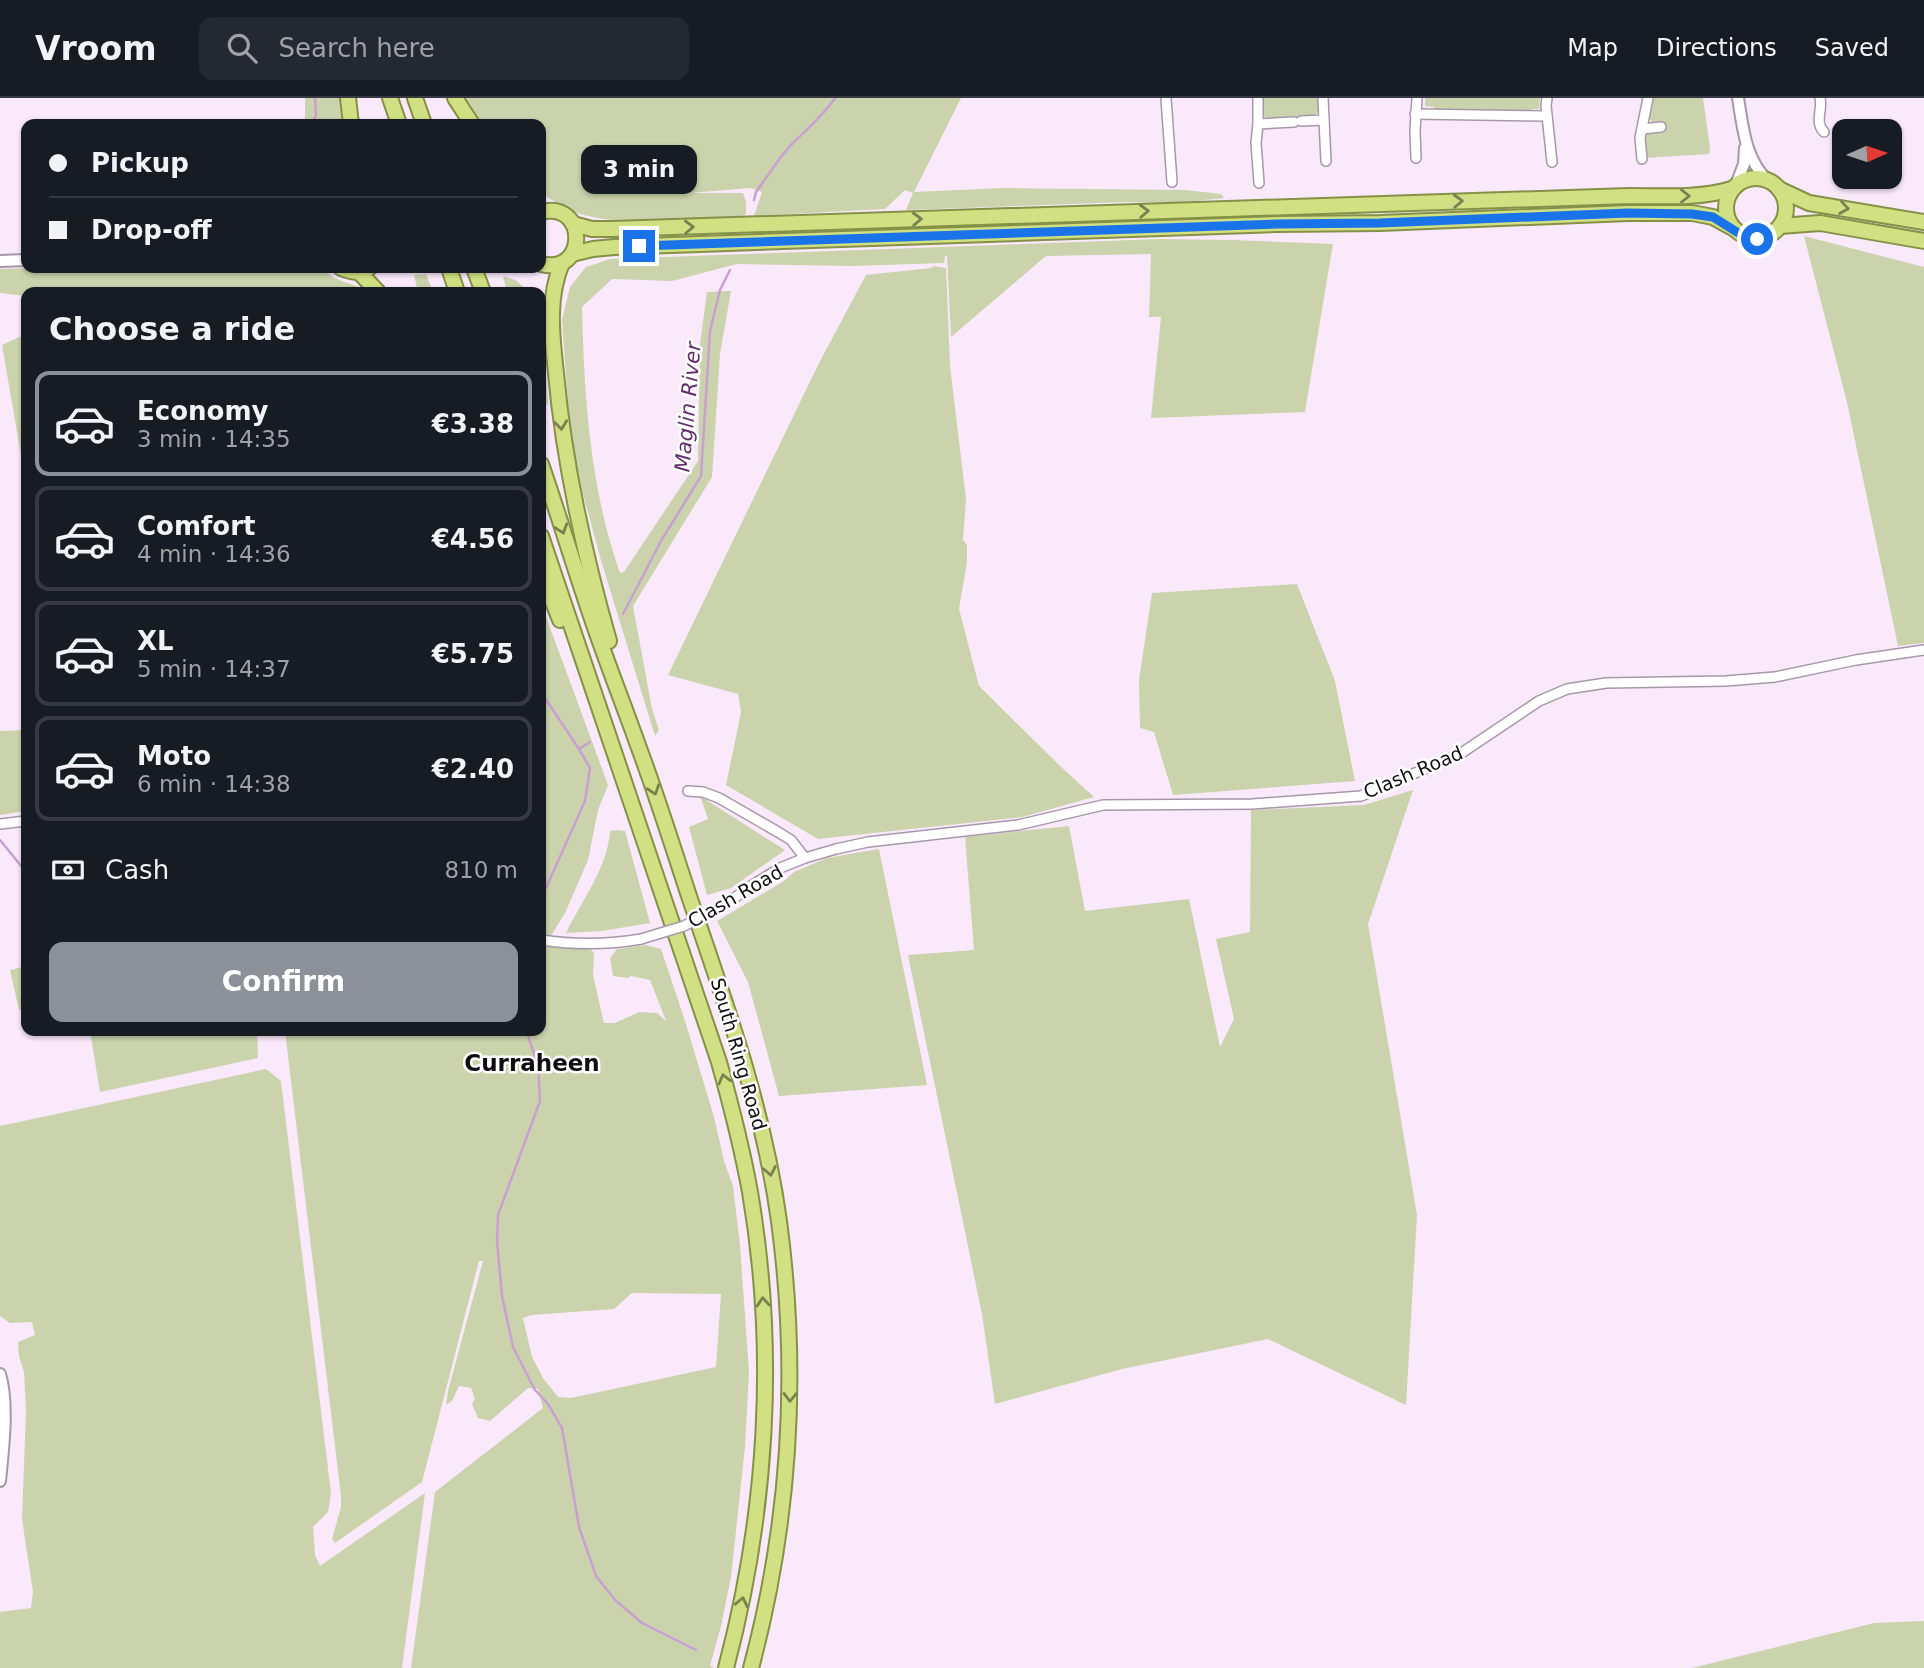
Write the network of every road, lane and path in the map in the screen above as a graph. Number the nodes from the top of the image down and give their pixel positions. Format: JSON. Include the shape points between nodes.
{"nodes":[{"id":1,"x":348,"y":98,"type":"edge"},
{"id":2,"x":390,"y":98,"type":"edge"},
{"id":3,"x":415,"y":98,"type":"edge"},
{"id":4,"x":456,"y":98,"type":"edge"},
{"id":5,"x":1166,"y":98,"type":"edge"},
{"id":6,"x":1322,"y":98,"type":"edge"},
{"id":7,"x":1417,"y":98,"type":"edge"},
{"id":8,"x":1547,"y":98,"type":"edge"},
{"id":9,"x":1648,"y":98,"type":"edge"},
{"id":10,"x":1738,"y":98,"type":"edge"},
{"id":11,"x":1820,"y":98,"type":"edge"},
{"id":12,"x":1258,"y":99,"type":"edge"},
{"id":13,"x":1415,"y":114,"type":"junction"},
{"id":14,"x":1547,"y":117,"type":"junction"},
{"id":15,"x":350,"y":119,"type":"edge"},
{"id":16,"x":397,"y":119,"type":"edge"},
{"id":17,"x":422,"y":119,"type":"edge"},
{"id":18,"x":469,"y":119,"type":"edge"},
{"id":19,"x":1324,"y":120,"type":"junction"},
{"id":20,"x":1258,"y":124,"type":"junction"},
{"id":21,"x":1661,"y":127,"type":"dead end"},
{"id":22,"x":1642,"y":129,"type":"junction"},
{"id":23,"x":1824,"y":132,"type":"dead end"},
{"id":24,"x":1746,"y":145,"type":"junction"},
{"id":25,"x":1416,"y":158,"type":"dead end"},
{"id":26,"x":1642,"y":159,"type":"dead end"},
{"id":27,"x":1326,"y":161,"type":"dead end"},
{"id":28,"x":1552,"y":162,"type":"dead end"},
{"id":29,"x":1172,"y":181,"type":"dead end"},
{"id":30,"x":1259,"y":183,"type":"dead end"},
{"id":31,"x":1774,"y":185,"type":"junction"},
{"id":32,"x":1734,"y":187,"type":"junction"},
{"id":33,"x":546,"y":210,"type":"edge"},
{"id":34,"x":1924,"y":222,"type":"edge"},
{"id":35,"x":573,"y":224,"type":"junction"},
{"id":36,"x":1780,"y":226,"type":"junction"},
{"id":37,"x":1733,"y":229,"type":"junction"},
{"id":38,"x":1924,"y":241,"type":"edge"},
{"id":39,"x":567,"y":258,"type":"junction"},
{"id":40,"x":21,"y":260,"type":"edge"},
{"id":41,"x":0,"y":261,"type":"edge"},
{"id":42,"x":546,"y":264,"type":"edge"},
{"id":43,"x":546,"y":479,"type":"edge"},
{"id":44,"x":546,"y":551,"type":"edge"},
{"id":45,"x":546,"y":584,"type":"edge"},
{"id":46,"x":1924,"y":650,"type":"edge"},
{"id":47,"x":640,"y":750,"type":"junction"},
{"id":48,"x":614,"y":754,"type":"junction"},
{"id":49,"x":688,"y":791,"type":"dead end"},
{"id":50,"x":21,"y":822,"type":"edge"},
{"id":51,"x":0,"y":824,"type":"edge"},
{"id":52,"x":805,"y":858,"type":"junction"},
{"id":53,"x":546,"y":941,"type":"edge"},
{"id":54,"x":0,"y":1374,"type":"edge"},
{"id":55,"x":0,"y":1481,"type":"edge"},
{"id":56,"x":726,"y":1668,"type":"edge"},
{"id":57,"x":751,"y":1668,"type":"edge"}],
"edges":[{"from":1,"to":15,"type":"highway"},
{"from":2,"to":16,"type":"highway"},
{"from":3,"to":17,"type":"highway"},
{"from":4,"to":18,"type":"highway"},
{"from":5,"to":29,"type":"street"},
{"from":6,"to":19,"type":"street"},
{"from":7,"to":13,"type":"street"},
{"from":8,"to":14,"type":"street"},
{"from":9,"to":22,"type":"street"},
{"from":10,"to":24,"type":"street"},
{"from":11,"to":23,"type":"street","via":[[1818,119]]},
{"from":12,"to":20,"type":"street"},
{"from":13,"to":14,"type":"street"},
{"from":13,"to":25,"type":"street"},
{"from":14,"to":28,"type":"street"},
{"from":19,"to":20,"type":"street"},
{"from":19,"to":27,"type":"street"},
{"from":20,"to":30,"type":"street"},
{"from":21,"to":22,"type":"street"},
{"from":22,"to":26,"type":"street"},
{"from":24,"to":31,"type":"street","via":[[1761,174]]},
{"from":24,"to":32,"type":"street"},
{"from":31,"to":32,"type":"highway","via":[[1752,178]]},
{"from":31,"to":34,"type":"highway","one_way":true,"via":[[1810,203]]},
{"from":31,"to":36,"type":"highway","via":[[1786,208]]},
{"from":35,"to":32,"type":"highway","one_way":true,"via":[[625,229],[1694,196]]},
{"from":32,"to":37,"type":"highway","via":[[1726,213]]},
{"from":33,"to":35,"type":"highway","via":[[562,213]]},
{"from":35,"to":39,"type":"highway","via":[[577,239]]},
{"from":36,"to":37,"type":"highway","via":[[1757,239]]},
{"from":36,"to":38,"type":"highway","via":[[1820,223]]},
{"from":37,"to":39,"type":"highway","via":[[1713,217],[1628,213],[627,246],[593,248]]},
{"from":39,"to":42,"type":"highway"},
{"from":39,"to":47,"type":"highway","one_way":true,"via":[[555,280],[552,313],[565,453],[591,577]]},
{"from":40,"to":41,"type":"street"},
{"from":43,"to":47,"type":"highway","name":"South Ring Road","one_way":true},
{"from":44,"to":48,"type":"highway"},
{"from":45,"to":48,"type":"highway"},
{"from":46,"to":52,"type":"street","name":"Clash Road","via":[[1776,677],[1606,683],[1567,690],[1539,701],[1460,754],[1361,796],[1252,804],[1103,805],[1018,825],[868,842]]},
{"from":47,"to":57,"type":"highway","name":"South Ring Road","one_way":true,"via":[[742,1055],[779,1220],[788,1314],[789,1434],[780,1531]]},
{"from":56,"to":48,"type":"highway","name":"South Ring Road","one_way":true,"via":[[750,1563],[761,1478],[766,1386],[761,1273],[745,1168],[723,1075]]},
{"from":49,"to":52,"type":"street","name":"Clash Road","via":[[719,798],[791,841]]},
{"from":50,"to":51,"type":"street"},
{"from":52,"to":53,"type":"street","name":"Clash Road","bridge":true,"via":[[684,926],[603,944]]},
{"from":54,"to":55,"type":"street","via":[[4,1399]]}]}
